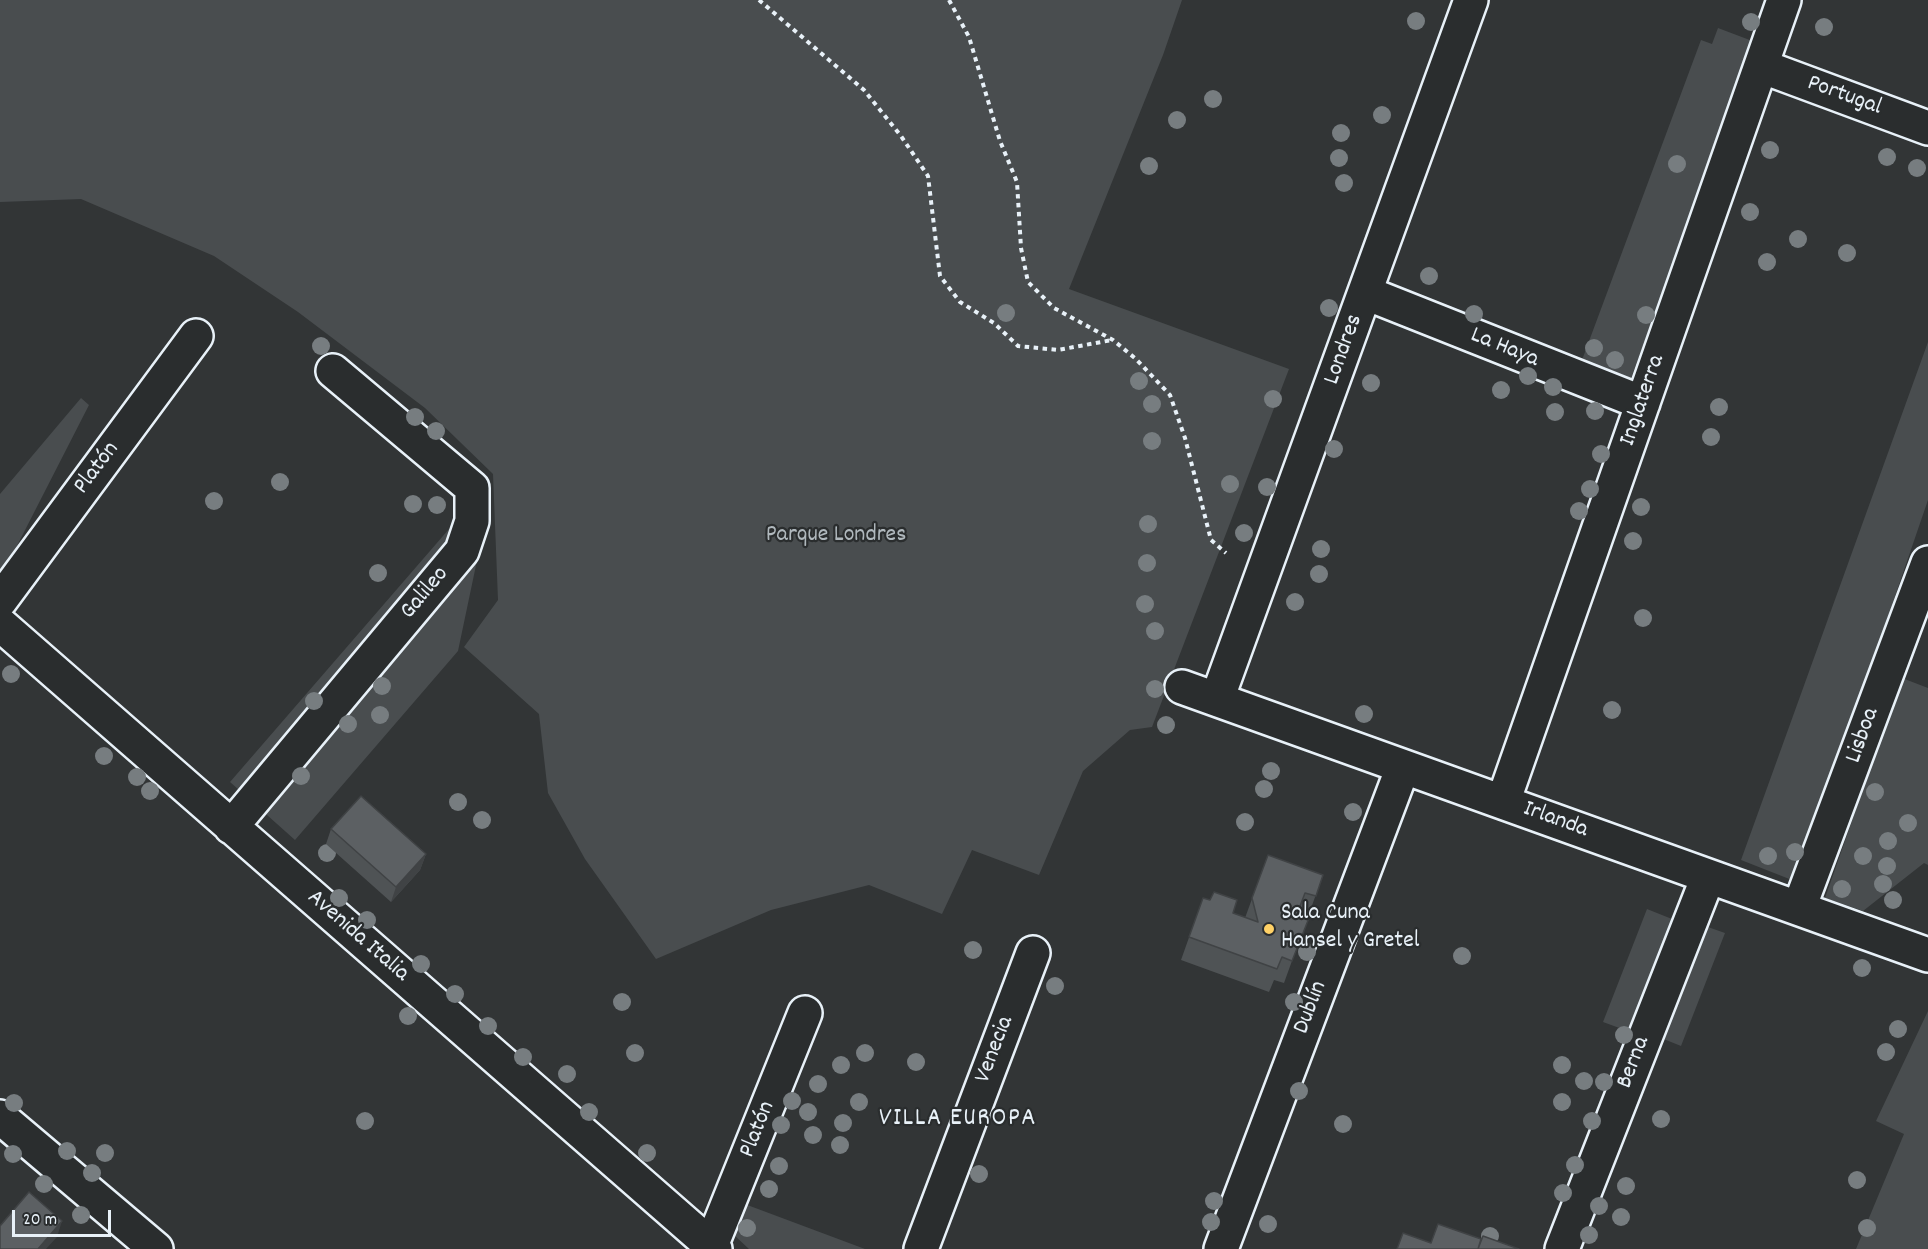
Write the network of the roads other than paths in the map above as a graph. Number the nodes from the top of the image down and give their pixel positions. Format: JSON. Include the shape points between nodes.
{"nodes":[{"id":1,"x":1471,"y":0,"type":"edge"},
{"id":2,"x":1784,"y":0,"type":"edge"},
{"id":3,"x":1761,"y":66,"type":"junction"},
{"id":4,"x":1928,"y":128,"type":"edge"},
{"id":5,"x":1366,"y":293,"type":"junction"},
{"id":6,"x":196,"y":336,"type":"dead end"},
{"id":7,"x":333,"y":371,"type":"dead end"},
{"id":8,"x":1643,"y":403,"type":"junction"},
{"id":9,"x":1928,"y":563,"type":"edge"},
{"id":10,"x":0,"y":601,"type":"edge"},
{"id":11,"x":0,"y":624,"type":"edge"},
{"id":12,"x":1182,"y":687,"type":"dead end"},
{"id":13,"x":1216,"y":699,"type":"junction"},
{"id":14,"x":1403,"y":768,"type":"junction"},
{"id":15,"x":1503,"y":802,"type":"junction"},
{"id":16,"x":231,"y":827,"type":"junction"},
{"id":17,"x":1708,"y":877,"type":"junction"},
{"id":18,"x":1799,"y":908,"type":"junction"},
{"id":19,"x":1032,"y":953,"type":"dead end"},
{"id":20,"x":1928,"y":955,"type":"edge"},
{"id":21,"x":805,"y":1013,"type":"dead end"},
{"id":22,"x":0,"y":1117,"type":"edge"},
{"id":23,"x":713,"y":1248,"type":"edge"},
{"id":24,"x":156,"y":1249,"type":"edge"},
{"id":25,"x":921,"y":1249,"type":"edge"},
{"id":26,"x":1221,"y":1249,"type":"edge"},
{"id":27,"x":1562,"y":1249,"type":"edge"}],
"edges":[{"from":1,"to":5,"type":"street","name":"Londres"},
{"from":2,"to":3,"type":"street","name":"Inglaterra"},
{"from":3,"to":4,"type":"street","name":"Portugal"},
{"from":3,"to":8,"type":"street","name":"Inglaterra"},
{"from":5,"to":8,"type":"street","name":"La Haya"},
{"from":5,"to":13,"type":"street","name":"Londres"},
{"from":6,"to":10,"type":"street","name":"Platón"},
{"from":7,"to":16,"type":"street","name":"Galileo","via":[[472,488],[472,522],[462,551]]},
{"from":8,"to":15,"type":"street","name":"Inglaterra"},
{"from":9,"to":18,"type":"street","name":"Lisboa"},
{"from":11,"to":16,"type":"street","name":"Avenida Italia"},
{"from":12,"to":13,"type":"street","name":"Irlanda"},
{"from":13,"to":14,"type":"street","name":"Irlanda"},
{"from":14,"to":15,"type":"street","name":"Irlanda"},
{"from":14,"to":26,"type":"street","name":"Dublín"},
{"from":15,"to":17,"type":"street","name":"Irlanda"},
{"from":16,"to":23,"type":"street","name":"Avenida Italia"},
{"from":17,"to":18,"type":"street","name":"Irlanda"},
{"from":17,"to":27,"type":"street","name":"Berna"},
{"from":18,"to":20,"type":"street","name":"Irlanda"},
{"from":19,"to":25,"type":"street","name":"Venecia"},
{"from":21,"to":23,"type":"street","name":"Platón"},
{"from":22,"to":24,"type":"street"}]}
